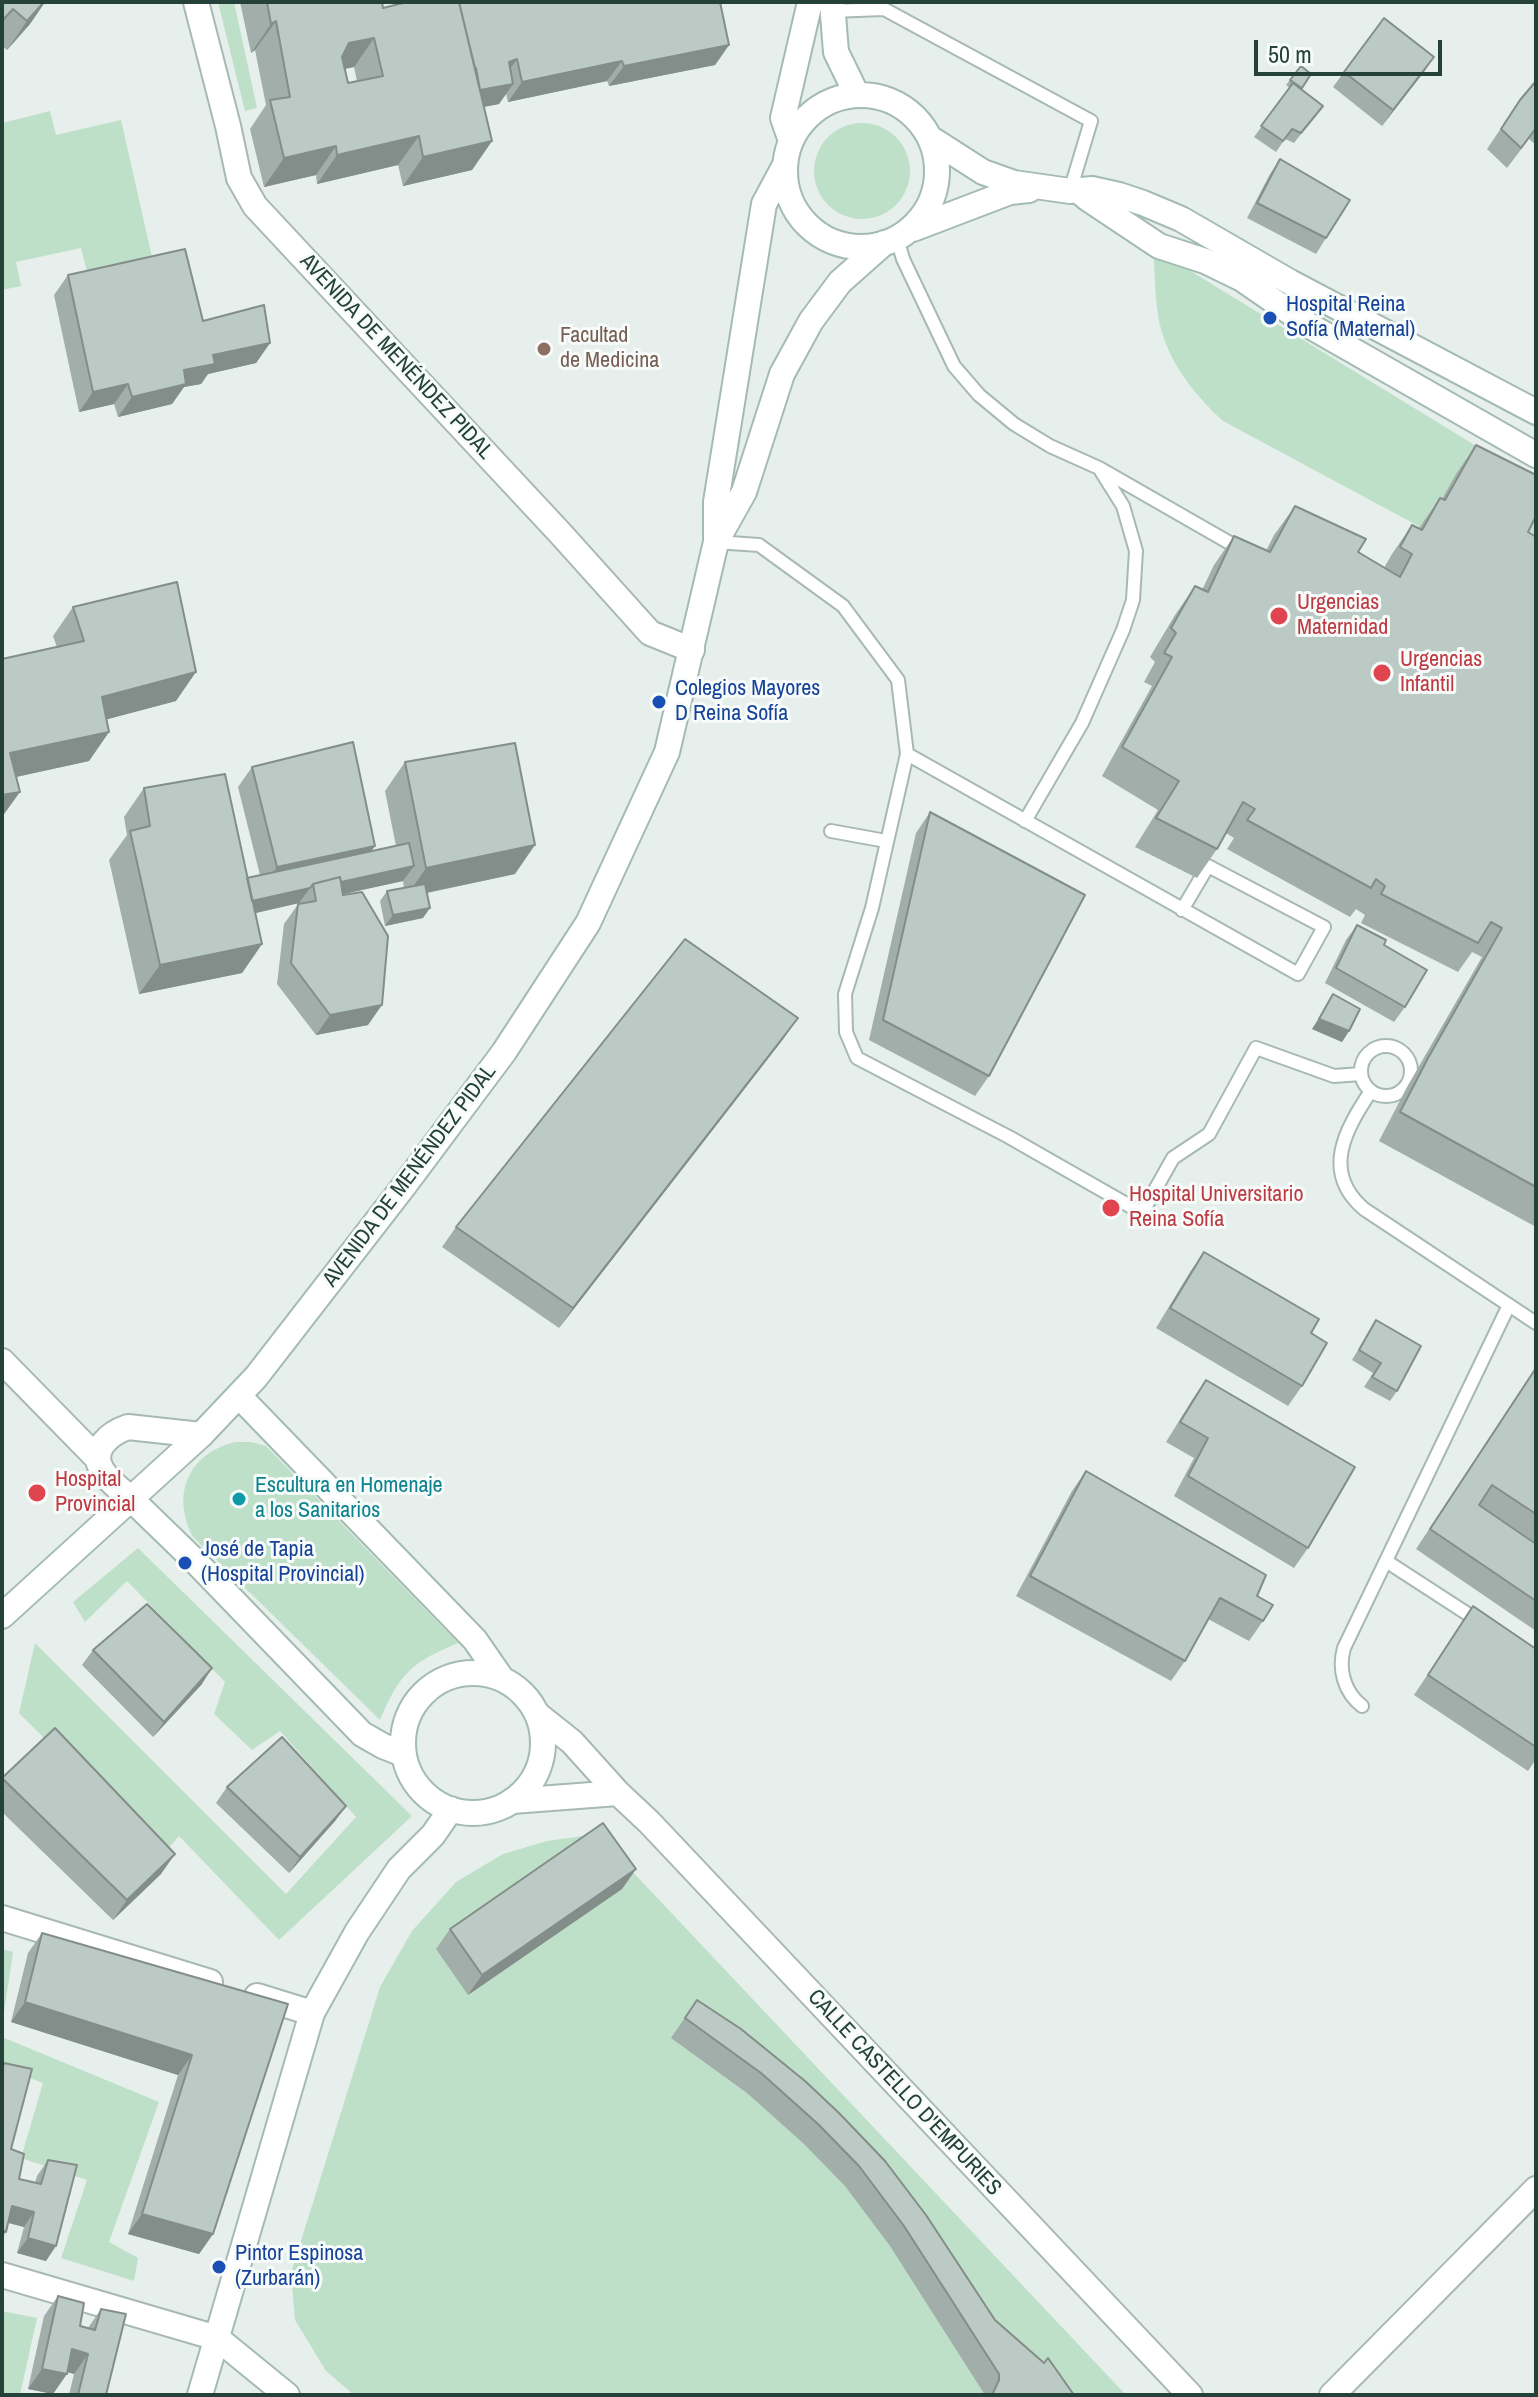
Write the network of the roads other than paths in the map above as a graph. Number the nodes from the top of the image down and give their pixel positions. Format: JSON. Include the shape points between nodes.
{"nodes":[{"id":1,"x":196,"y":2,"type":"edge"},
{"id":2,"x":824,"y":5,"type":"edge"},
{"id":3,"x":857,"y":95,"type":"junction"},
{"id":4,"x":930,"y":138,"type":"junction"},
{"id":5,"x":788,"y":153,"type":"junction"},
{"id":6,"x":1066,"y":190,"type":"junction"},
{"id":7,"x":896,"y":238,"type":"junction"},
{"id":8,"x":1536,"y":412,"type":"edge"},
{"id":9,"x":1536,"y":455,"type":"edge"},
{"id":10,"x":1099,"y":468,"type":"junction"},
{"id":11,"x":716,"y":542,"type":"junction"},
{"id":12,"x":1255,"y":558,"type":"edge"},
{"id":13,"x":692,"y":650,"type":"junction"},
{"id":14,"x":907,"y":754,"type":"junction"},
{"id":15,"x":1025,"y":821,"type":"junction"},
{"id":16,"x":831,"y":831,"type":"dead end"},
{"id":17,"x":886,"y":841,"type":"junction"},
{"id":18,"x":1182,"y":910,"type":"junction"},
{"id":19,"x":1361,"y":1074,"type":"junction"},
{"id":20,"x":1371,"y":1091,"type":"junction"},
{"id":21,"x":1509,"y":1305,"type":"junction"},
{"id":22,"x":1536,"y":1323,"type":"edge"},
{"id":23,"x":2,"y":1361,"type":"edge"},
{"id":24,"x":239,"y":1396,"type":"junction"},
{"id":25,"x":201,"y":1435,"type":"junction"},
{"id":26,"x":97,"y":1458,"type":"junction"},
{"id":27,"x":130,"y":1498,"type":"junction"},
{"id":28,"x":1386,"y":1561,"type":"junction"},
{"id":29,"x":2,"y":1616,"type":"edge"},
{"id":30,"x":1486,"y":1626,"type":"edge"},
{"id":31,"x":502,"y":1679,"type":"junction"},
{"id":32,"x":1362,"y":1706,"type":"dead end"},
{"id":33,"x":538,"y":1715,"type":"junction"},
{"id":34,"x":403,"y":1754,"type":"junction"},
{"id":35,"x":618,"y":1793,"type":"junction"},
{"id":36,"x":512,"y":1801,"type":"junction"},
{"id":37,"x":451,"y":1809,"type":"junction"},
{"id":38,"x":2,"y":1918,"type":"edge"},
{"id":39,"x":312,"y":2013,"type":"junction"},
{"id":40,"x":1536,"y":2189,"type":"edge"},
{"id":41,"x":2,"y":2275,"type":"edge"},
{"id":42,"x":217,"y":2338,"type":"junction"},
{"id":43,"x":200,"y":2395,"type":"edge"},
{"id":44,"x":287,"y":2395,"type":"edge"},
{"id":45,"x":1190,"y":2395,"type":"edge"},
{"id":46,"x":1332,"y":2395,"type":"edge"}],
"edges":[{"from":1,"to":13,"type":"street","name":"AVENIDA DE MENÉNDEZ PIDAL","via":[[239,178],[255,206],[650,633]]},
{"from":2,"to":3,"type":"street","via":[[836,52]]},
{"from":2,"to":5,"type":"street","via":[[783,118]]},
{"from":2,"to":6,"type":"lane","via":[[884,9],[1091,121]]},
{"from":3,"to":4,"type":"street","via":[[900,106]]},
{"from":3,"to":5,"type":"street","via":[[817,109],[802,123]]},
{"from":4,"to":6,"type":"street","via":[[983,172],[1014,183]]},
{"from":4,"to":7,"type":"street","via":[[937,163],[935,189],[925,212]]},
{"from":5,"to":7,"type":"street","via":[[787,190],[813,231],[835,243],[860,247]]},
{"from":5,"to":11,"type":"street","name":"AVENIDA DE MENÉNDEZ PIDAL","via":[[764,204],[716,502]]},
{"from":6,"to":7,"type":"street","via":[[1010,192]]},
{"from":6,"to":8,"type":"street","via":[[1119,195],[1181,219]]},
{"from":6,"to":9,"type":"street","via":[[1159,246],[1242,279],[1310,326]]},
{"from":7,"to":10,"type":"lane","via":[[954,366],[979,395],[1050,446]]},
{"from":7,"to":11,"type":"street","name":"AVENIDA DE MENÉNDEZ PIDAL","via":[[840,282],[811,321],[782,374],[744,492]]},
{"from":10,"to":12,"type":"lane"},
{"from":10,"to":15,"type":"lane","via":[[1123,506],[1136,551],[1133,600],[1082,723]]},
{"from":11,"to":13,"type":"street","name":"AVENIDA DE MENÉNDEZ PIDAL"},
{"from":11,"to":14,"type":"lane","via":[[759,545],[843,606],[898,680]]},
{"from":13,"to":24,"type":"street","name":"AVENIDA DE MENÉNDEZ PIDAL","via":[[667,752],[588,923],[495,1064]]},
{"from":14,"to":15,"type":"lane"},
{"from":14,"to":17,"type":"lane"},
{"from":15,"to":18,"type":"lane"},
{"from":16,"to":17,"type":"lane"},
{"from":17,"to":19,"type":"lane","via":[[845,994],[846,1032],[857,1058],[1142,1213],[1173,1158],[1209,1134],[1256,1048],[1334,1076]]},
{"from":18,"to":18,"type":"lane","via":[[1298,974],[1324,927],[1208,866]]},
{"from":19,"to":20,"type":"lane"},
{"from":19,"to":20,"type":"lane","via":[[1365,1058],[1378,1048],[1393,1047],[1406,1056],[1411,1072],[1406,1087],[1392,1096]]},
{"from":20,"to":21,"type":"lane","via":[[1343,1143],[1341,1177],[1346,1190],[1364,1209]]},
{"from":21,"to":22,"type":"lane"},
{"from":21,"to":28,"type":"lane"},
{"from":23,"to":26,"type":"street"},
{"from":24,"to":25,"type":"street","name":"AVENIDA DE MENÉNDEZ PIDAL"},
{"from":24,"to":31,"type":"street","via":[[475,1640]]},
{"from":25,"to":26,"type":"street","via":[[128,1427],[108,1438]]},
{"from":25,"to":27,"type":"street","name":"AVENIDA DE MENÉNDEZ PIDAL"},
{"from":26,"to":27,"type":"street","via":[[100,1468]]},
{"from":27,"to":29,"type":"street","name":"AVENIDA DE MENÉNDEZ PIDAL"},
{"from":27,"to":34,"type":"street","via":[[362,1734]]},
{"from":28,"to":30,"type":"lane"},
{"from":28,"to":32,"type":"lane","via":[[1341,1660],[1348,1690]]},
{"from":31,"to":33,"type":"street","via":[[524,1694]]},
{"from":31,"to":34,"type":"street","via":[[468,1673],[450,1676],[424,1692],[407,1719]]},
{"from":33,"to":35,"type":"street","name":"CALLE CASTELLO D'EMPURIES","via":[[572,1742]]},
{"from":33,"to":36,"type":"street","via":[[543,1732],[540,1766]]},
{"from":34,"to":37,"type":"street","via":[[420,1788]]},
{"from":35,"to":36,"type":"street"},
{"from":35,"to":45,"type":"street","name":"CALLE CASTELLO D'EMPURIES"},
{"from":36,"to":37,"type":"street","via":[[483,1812]]},
{"from":37,"to":39,"type":"street","via":[[399,1869]]},
{"from":38,"to":39,"type":"street"},
{"from":39,"to":42,"type":"street"},
{"from":40,"to":46,"type":"street"},
{"from":41,"to":42,"type":"street"},
{"from":42,"to":43,"type":"street"},
{"from":42,"to":44,"type":"street"}]}
